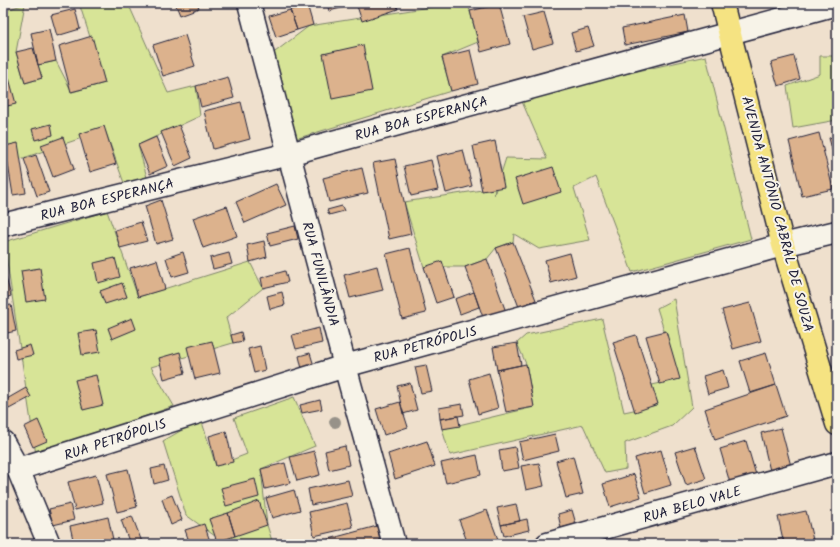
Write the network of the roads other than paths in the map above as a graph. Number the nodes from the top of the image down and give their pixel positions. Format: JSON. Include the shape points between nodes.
{"nodes":[{"id":1,"x":249,"y":3,"type":"edge"},
{"id":2,"x":722,"y":3,"type":"edge"},
{"id":3,"x":837,"y":4,"type":"edge"},
{"id":4,"x":730,"y":33,"type":"junction"},
{"id":5,"x":289,"y":154,"type":"junction"},
{"id":6,"x":3,"y":225,"type":"edge"},
{"id":7,"x":837,"y":232,"type":"edge"},
{"id":8,"x":783,"y":245,"type":"junction"},
{"id":9,"x":345,"y":366,"type":"junction"},
{"id":10,"x":837,"y":424,"type":"edge"},
{"id":11,"x":3,"y":442,"type":"edge"},
{"id":12,"x":837,"y":463,"type":"edge"},
{"id":13,"x":18,"y":469,"type":"junction"},
{"id":14,"x":50,"y":544,"type":"edge"},
{"id":15,"x":394,"y":544,"type":"edge"},
{"id":16,"x":547,"y":544,"type":"edge"}],
"edges":[{"from":1,"to":5,"type":"street","name":"RUA FUNILÂNDIA"},
{"from":2,"to":4,"type":"main road","name":"AVENIDA ANTÔNIO CABRAL DE SOUZA"},
{"from":3,"to":4,"type":"street","name":"RUA BOA ESPERANÇA"},
{"from":4,"to":5,"type":"street","name":"RUA BOA ESPERANÇA"},
{"from":4,"to":8,"type":"main road","name":"AVENIDA ANTÔNIO CABRAL DE SOUZA"},
{"from":5,"to":6,"type":"street","name":"RUA BOA ESPERANÇA"},
{"from":5,"to":9,"type":"street","name":"RUA FUNILÂNDIA"},
{"from":7,"to":8,"type":"street","name":"RUA PETRÓPOLIS"},
{"from":8,"to":9,"type":"street","name":"RUA PETRÓPOLIS"},
{"from":8,"to":10,"type":"main road","name":"AVENIDA ANTÔNIO CABRAL DE SOUZA"},
{"from":9,"to":13,"type":"street","name":"RUA PETRÓPOLIS"},
{"from":9,"to":15,"type":"street","name":"RUA FUNILÂNDIA"},
{"from":11,"to":13,"type":"street"},
{"from":12,"to":16,"type":"street","name":"RUA BELO VALE"},
{"from":13,"to":14,"type":"street"}]}
